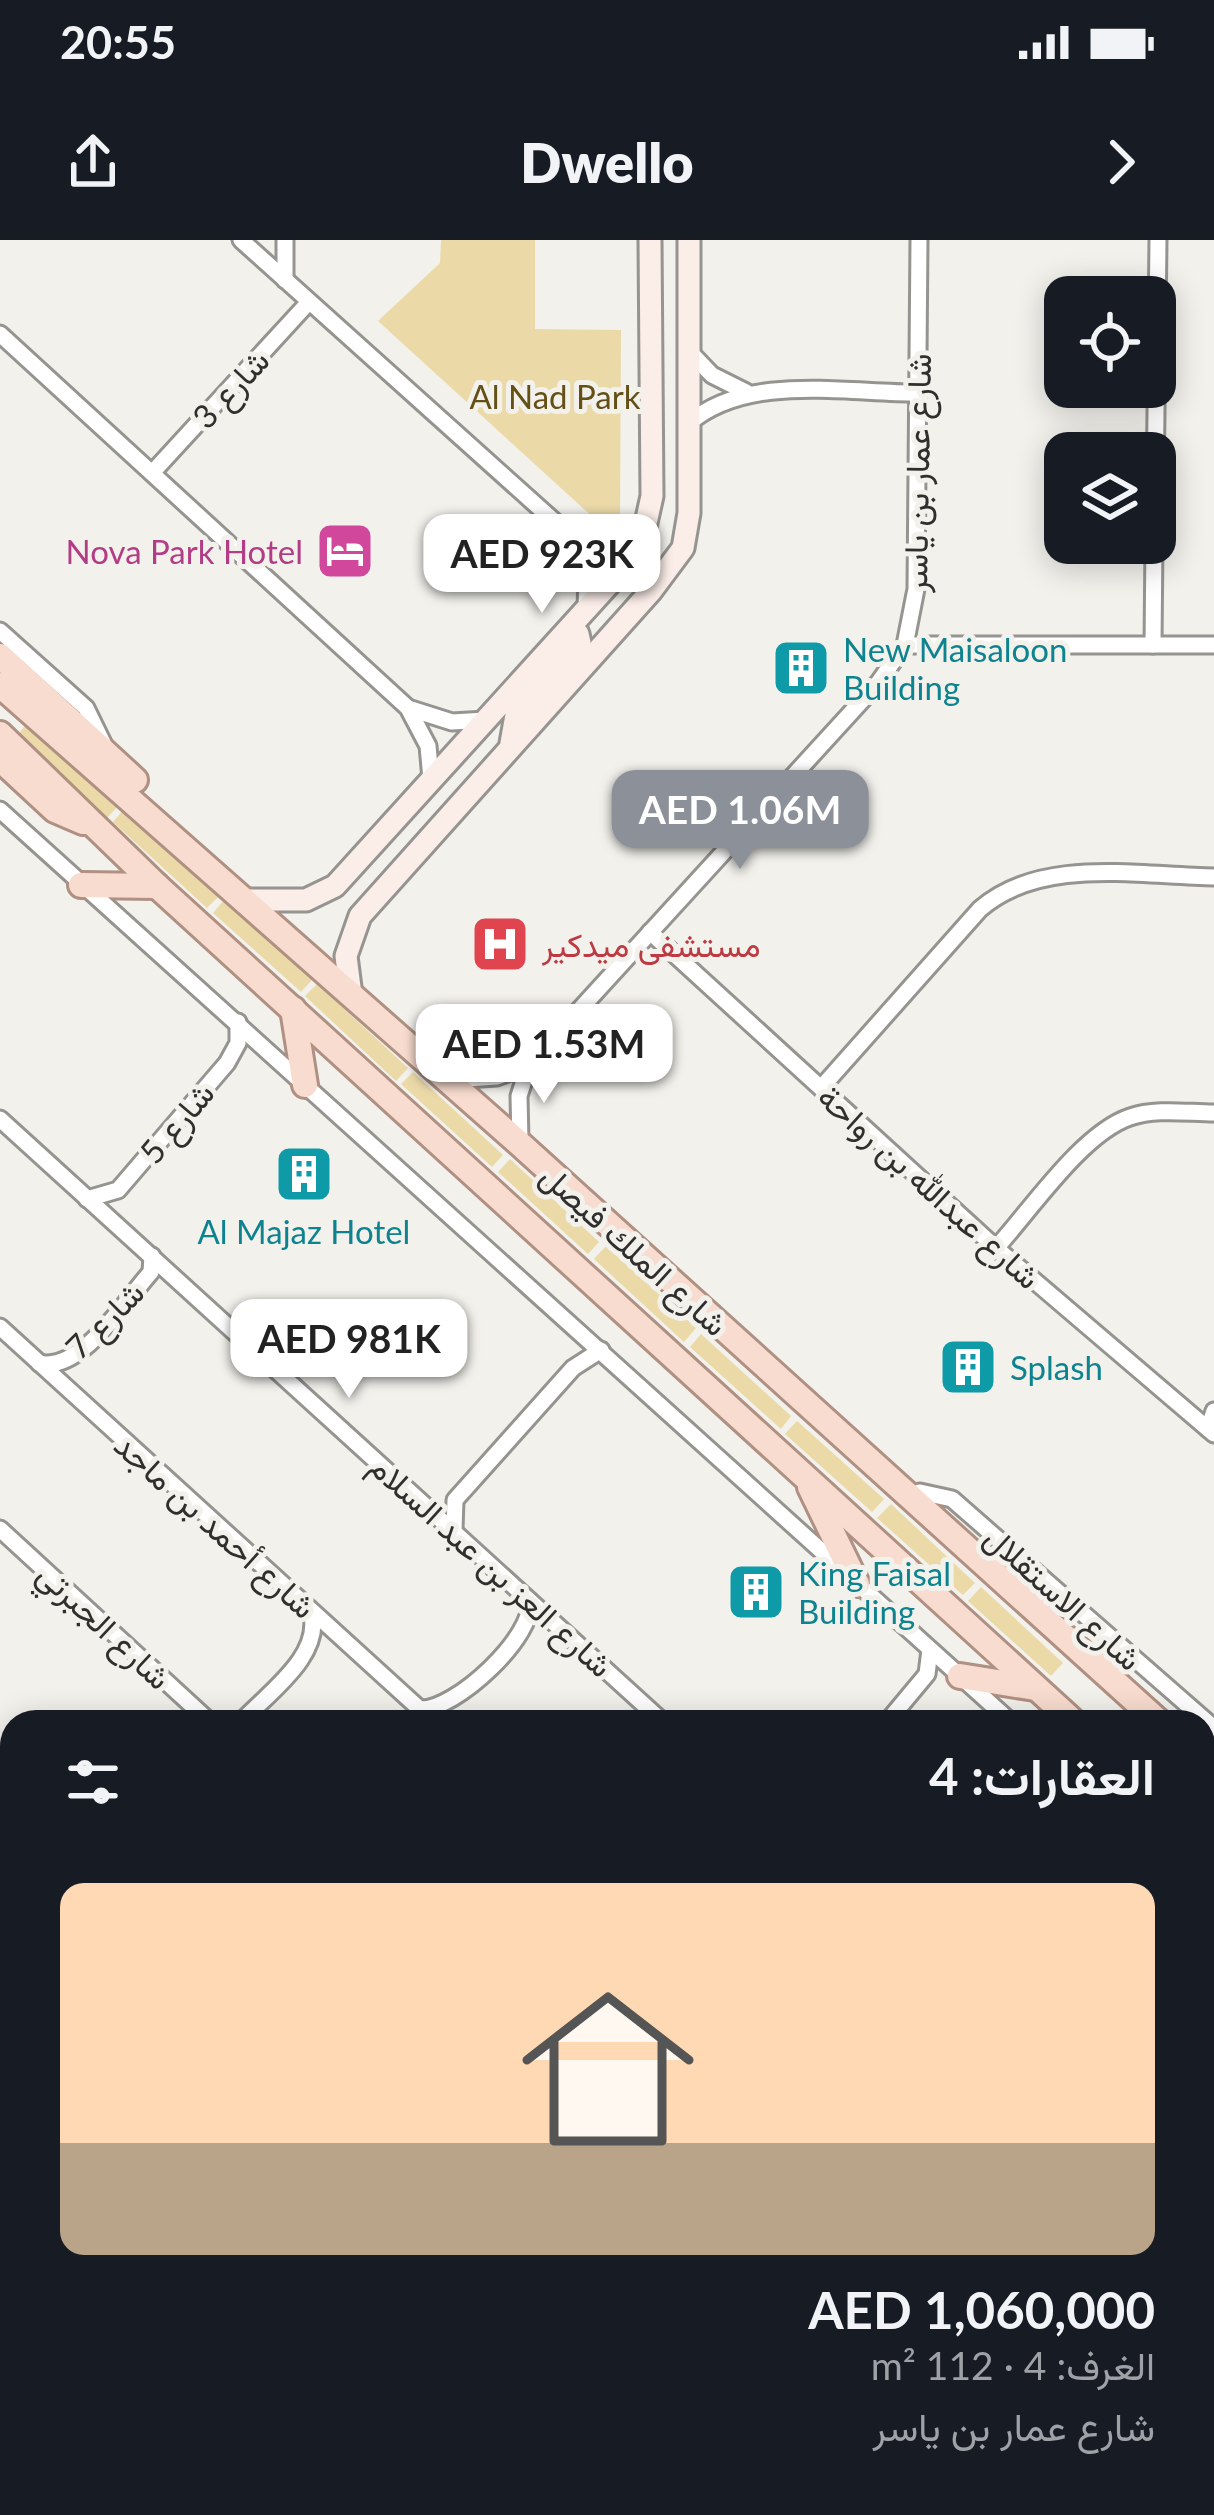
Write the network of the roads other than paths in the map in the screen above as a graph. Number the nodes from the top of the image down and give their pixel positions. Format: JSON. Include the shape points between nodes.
{"nodes":[{"id":1,"x":241,"y":240,"type":"edge"},
{"id":2,"x":285,"y":240,"type":"edge"},
{"id":3,"x":689,"y":240,"type":"edge"},
{"id":4,"x":919,"y":240,"type":"edge"},
{"id":5,"x":1158,"y":240,"type":"edge"},
{"id":6,"x":648,"y":241,"type":"edge"},
{"id":7,"x":284,"y":280,"type":"junction"},
{"id":8,"x":308,"y":303,"type":"junction"},
{"id":9,"x":0,"y":334,"type":"edge"},
{"id":10,"x":688,"y":349,"type":"junction"},
{"id":11,"x":749,"y":393,"type":"junction"},
{"id":12,"x":916,"y":393,"type":"junction"},
{"id":13,"x":687,"y":425,"type":"junction"},
{"id":14,"x":1156,"y":432,"type":"edge"},
{"id":15,"x":152,"y":473,"type":"junction"},
{"id":16,"x":574,"y":539,"type":"junction"},
{"id":17,"x":640,"y":550,"type":"junction"},
{"id":18,"x":1154,"y":564,"type":"edge"},
{"id":19,"x":586,"y":612,"type":"junction"},
{"id":20,"x":0,"y":631,"type":"edge"},
{"id":21,"x":568,"y":631,"type":"junction"},
{"id":22,"x":905,"y":645,"type":"junction"},
{"id":23,"x":1153,"y":645,"type":"junction"},
{"id":24,"x":1214,"y":645,"type":"edge"},
{"id":25,"x":0,"y":656,"type":"edge"},
{"id":26,"x":0,"y":685,"type":"edge"},
{"id":27,"x":408,"y":708,"type":"junction"},
{"id":28,"x":485,"y":720,"type":"junction"},
{"id":29,"x":0,"y":734,"type":"edge"},
{"id":30,"x":511,"y":744,"type":"junction"},
{"id":31,"x":109,"y":755,"type":"junction"},
{"id":32,"x":0,"y":759,"type":"edge"},
{"id":33,"x":431,"y":779,"type":"junction"},
{"id":34,"x":0,"y":810,"type":"edge"},
{"id":35,"x":159,"y":820,"type":"junction"},
{"id":36,"x":93,"y":824,"type":"junction"},
{"id":37,"x":1214,"y":877,"type":"edge"},
{"id":38,"x":389,"y":880,"type":"junction"},
{"id":39,"x":81,"y":885,"type":"junction"},
{"id":40,"x":157,"y":886,"type":"junction"},
{"id":41,"x":246,"y":900,"type":"junction"},
{"id":42,"x":650,"y":932,"type":"junction"},
{"id":43,"x":351,"y":995,"type":"junction"},
{"id":44,"x":293,"y":1009,"type":"junction"},
{"id":45,"x":238,"y":1022,"type":"junction"},
{"id":46,"x":529,"y":1064,"type":"junction"},
{"id":47,"x":448,"y":1080,"type":"junction"},
{"id":48,"x":305,"y":1084,"type":"junction"},
{"id":49,"x":821,"y":1088,"type":"junction"},
{"id":50,"x":1214,"y":1113,"type":"edge"},
{"id":51,"x":0,"y":1119,"type":"edge"},
{"id":52,"x":521,"y":1144,"type":"junction"},
{"id":53,"x":87,"y":1199,"type":"junction"},
{"id":54,"x":996,"y":1249,"type":"junction"},
{"id":55,"x":152,"y":1256,"type":"junction"},
{"id":56,"x":0,"y":1327,"type":"edge"},
{"id":57,"x":601,"y":1351,"type":"junction"},
{"id":58,"x":39,"y":1363,"type":"junction"},
{"id":59,"x":1214,"y":1411,"type":"edge"},
{"id":60,"x":1211,"y":1431,"type":"edge"},
{"id":61,"x":804,"y":1474,"type":"junction"},
{"id":62,"x":904,"y":1496,"type":"junction"},
{"id":63,"x":0,"y":1528,"type":"edge"},
{"id":64,"x":454,"y":1531,"type":"junction"},
{"id":65,"x":857,"y":1583,"type":"junction"},
{"id":66,"x":529,"y":1600,"type":"junction"},
{"id":67,"x":311,"y":1611,"type":"junction"},
{"id":68,"x":930,"y":1650,"type":"junction"},
{"id":69,"x":960,"y":1676,"type":"junction"},
{"id":70,"x":1035,"y":1688,"type":"junction"},
{"id":71,"x":419,"y":1709,"type":"joint"},
{"id":72,"x":197,"y":1710,"type":"edge"},
{"id":73,"x":252,"y":1710,"type":"edge"},
{"id":74,"x":650,"y":1710,"type":"edge"},
{"id":75,"x":897,"y":1710,"type":"edge"},
{"id":76,"x":998,"y":1710,"type":"edge"},
{"id":77,"x":1060,"y":1710,"type":"edge"},
{"id":78,"x":1145,"y":1710,"type":"edge"},
{"id":79,"x":1193,"y":1710,"type":"edge"}],
"edges":[{"from":1,"to":7,"type":"street"},
{"from":2,"to":7,"type":"street"},
{"from":3,"to":10,"type":"street"},
{"from":4,"to":12,"type":"street","name":"شارع عمار بن ياسر"},
{"from":5,"to":14,"type":"street"},
{"from":6,"to":17,"type":"street","via":[[652,516]]},
{"from":7,"to":8,"type":"street"},
{"from":8,"to":15,"type":"street","name":"شارع 3"},
{"from":8,"to":16,"type":"street"},
{"from":9,"to":15,"type":"street"},
{"from":10,"to":11,"type":"street","via":[[712,375]]},
{"from":10,"to":13,"type":"street"},
{"from":11,"to":12,"type":"street"},
{"from":11,"to":13,"type":"street"},
{"from":12,"to":22,"type":"street","name":"شارع عمار بن ياسر","via":[[916,589]]},
{"from":13,"to":30,"type":"street","via":[[688,530],[674,564]]},
{"from":15,"to":27,"type":"street"},
{"from":16,"to":17,"type":"street","via":[[607,551]]},
{"from":16,"to":19,"type":"street","via":[[587,571]]},
{"from":17,"to":19,"type":"street"},
{"from":18,"to":23,"type":"street"},
{"from":19,"to":21,"type":"street"},
{"from":20,"to":31,"type":"street","via":[[86,708]]},
{"from":21,"to":28,"type":"street"},
{"from":21,"to":30,"type":"street","via":[[580,643],[516,715]]},
{"from":22,"to":23,"type":"street"},
{"from":22,"to":42,"type":"street","name":"شارع عمار بن ياسر"},
{"from":23,"to":24,"type":"street"},
{"from":25,"to":31,"type":"main road"},
{"from":26,"to":35,"type":"main road","name":"شارع الملك فيصل"},
{"from":27,"to":28,"type":"street","via":[[452,722]]},
{"from":27,"to":33,"type":"street","via":[[428,746]]},
{"from":28,"to":33,"type":"street"},
{"from":29,"to":36,"type":"main road","name":"شارع الملك فيصل"},
{"from":30,"to":38,"type":"street"},
{"from":31,"to":35,"type":"main road"},
{"from":32,"to":36,"type":"main road","via":[[55,810]]},
{"from":33,"to":38,"type":"street","via":[[420,814],[364,878],[373,888]]},
{"from":33,"to":41,"type":"street","via":[[335,886],[306,900]]},
{"from":34,"to":39,"type":"street"},
{"from":35,"to":41,"type":"main road","name":"شارع الملك فيصل"},
{"from":36,"to":40,"type":"main road","name":"شارع الملك فيصل"},
{"from":37,"to":49,"type":"street","via":[[1046,877],[1003,891]]},
{"from":38,"to":43,"type":"street","via":[[347,942]]},
{"from":39,"to":40,"type":"main road"},
{"from":39,"to":45,"type":"street"},
{"from":40,"to":44,"type":"main road","name":"شارع الملك فيصل"},
{"from":41,"to":43,"type":"main road","name":"شارع الملك فيصل"},
{"from":42,"to":46,"type":"street","name":"شارع عمار بن ياسر"},
{"from":42,"to":49,"type":"street","name":"شارع عبدالله بن رواحة"},
{"from":43,"to":47,"type":"main road","name":"شارع الملك فيصل"},
{"from":44,"to":48,"type":"main road"},
{"from":44,"to":61,"type":"main road","name":"شارع الملك فيصل"},
{"from":45,"to":48,"type":"street"},
{"from":45,"to":53,"type":"street","name":"شارع 5","via":[[227,1063],[118,1190]]},
{"from":46,"to":47,"type":"street","via":[[497,1077]]},
{"from":46,"to":52,"type":"street","via":[[519,1096]]},
{"from":47,"to":52,"type":"main road","name":"شارع الملك فيصل"},
{"from":48,"to":57,"type":"street"},
{"from":49,"to":54,"type":"street","name":"شارع عبدالله بن رواحة"},
{"from":50,"to":54,"type":"street","via":[[1148,1112],[1114,1124]]},
{"from":51,"to":53,"type":"street","name":"شارع العز بن عبد السلام"},
{"from":52,"to":62,"type":"main road","name":"شارع الملك فيصل"},
{"from":53,"to":55,"type":"street","name":"شارع العز بن عبد السلام"},
{"from":54,"to":60,"type":"street","name":"شارع عبدالله بن رواحة"},
{"from":55,"to":58,"type":"street","name":"شارع 7","via":[[151,1272],[76,1354]]},
{"from":55,"to":64,"type":"street","name":"شارع العز بن عبد السلام"},
{"from":56,"to":58,"type":"street","name":"شارع أحمد بن ماجد"},
{"from":57,"to":64,"type":"street","via":[[574,1368],[461,1492],[451,1510]]},
{"from":57,"to":65,"type":"street"},
{"from":58,"to":67,"type":"street","name":"شارع أحمد بن ماجد"},
{"from":59,"to":60,"type":"street"},
{"from":61,"to":65,"type":"main road"},
{"from":61,"to":70,"type":"main road","name":"شارع الملك فيصل"},
{"from":62,"to":78,"type":"main road","name":"شارع الملك فيصل"},
{"from":62,"to":79,"type":"street","name":"شارع الاستقلال","via":[[952,1499]]},
{"from":63,"to":72,"type":"street","name":"شارع الجبرتي"},
{"from":64,"to":66,"type":"street","name":"شارع العز بن عبد السلام"},
{"from":65,"to":68,"type":"street"},
{"from":66,"to":71,"type":"street","via":[[527,1625],[464,1693],[444,1708]]},
{"from":66,"to":74,"type":"street","name":"شارع العز بن عبد السلام"},
{"from":67,"to":71,"type":"street","name":"شارع أحمد بن ماجد"},
{"from":67,"to":73,"type":"street","via":[[308,1651]]},
{"from":68,"to":69,"type":"street"},
{"from":68,"to":75,"type":"street","via":[[927,1674]]},
{"from":69,"to":70,"type":"main road"},
{"from":69,"to":76,"type":"street"},
{"from":70,"to":77,"type":"main road","name":"شارع الملك فيصل"}]}
